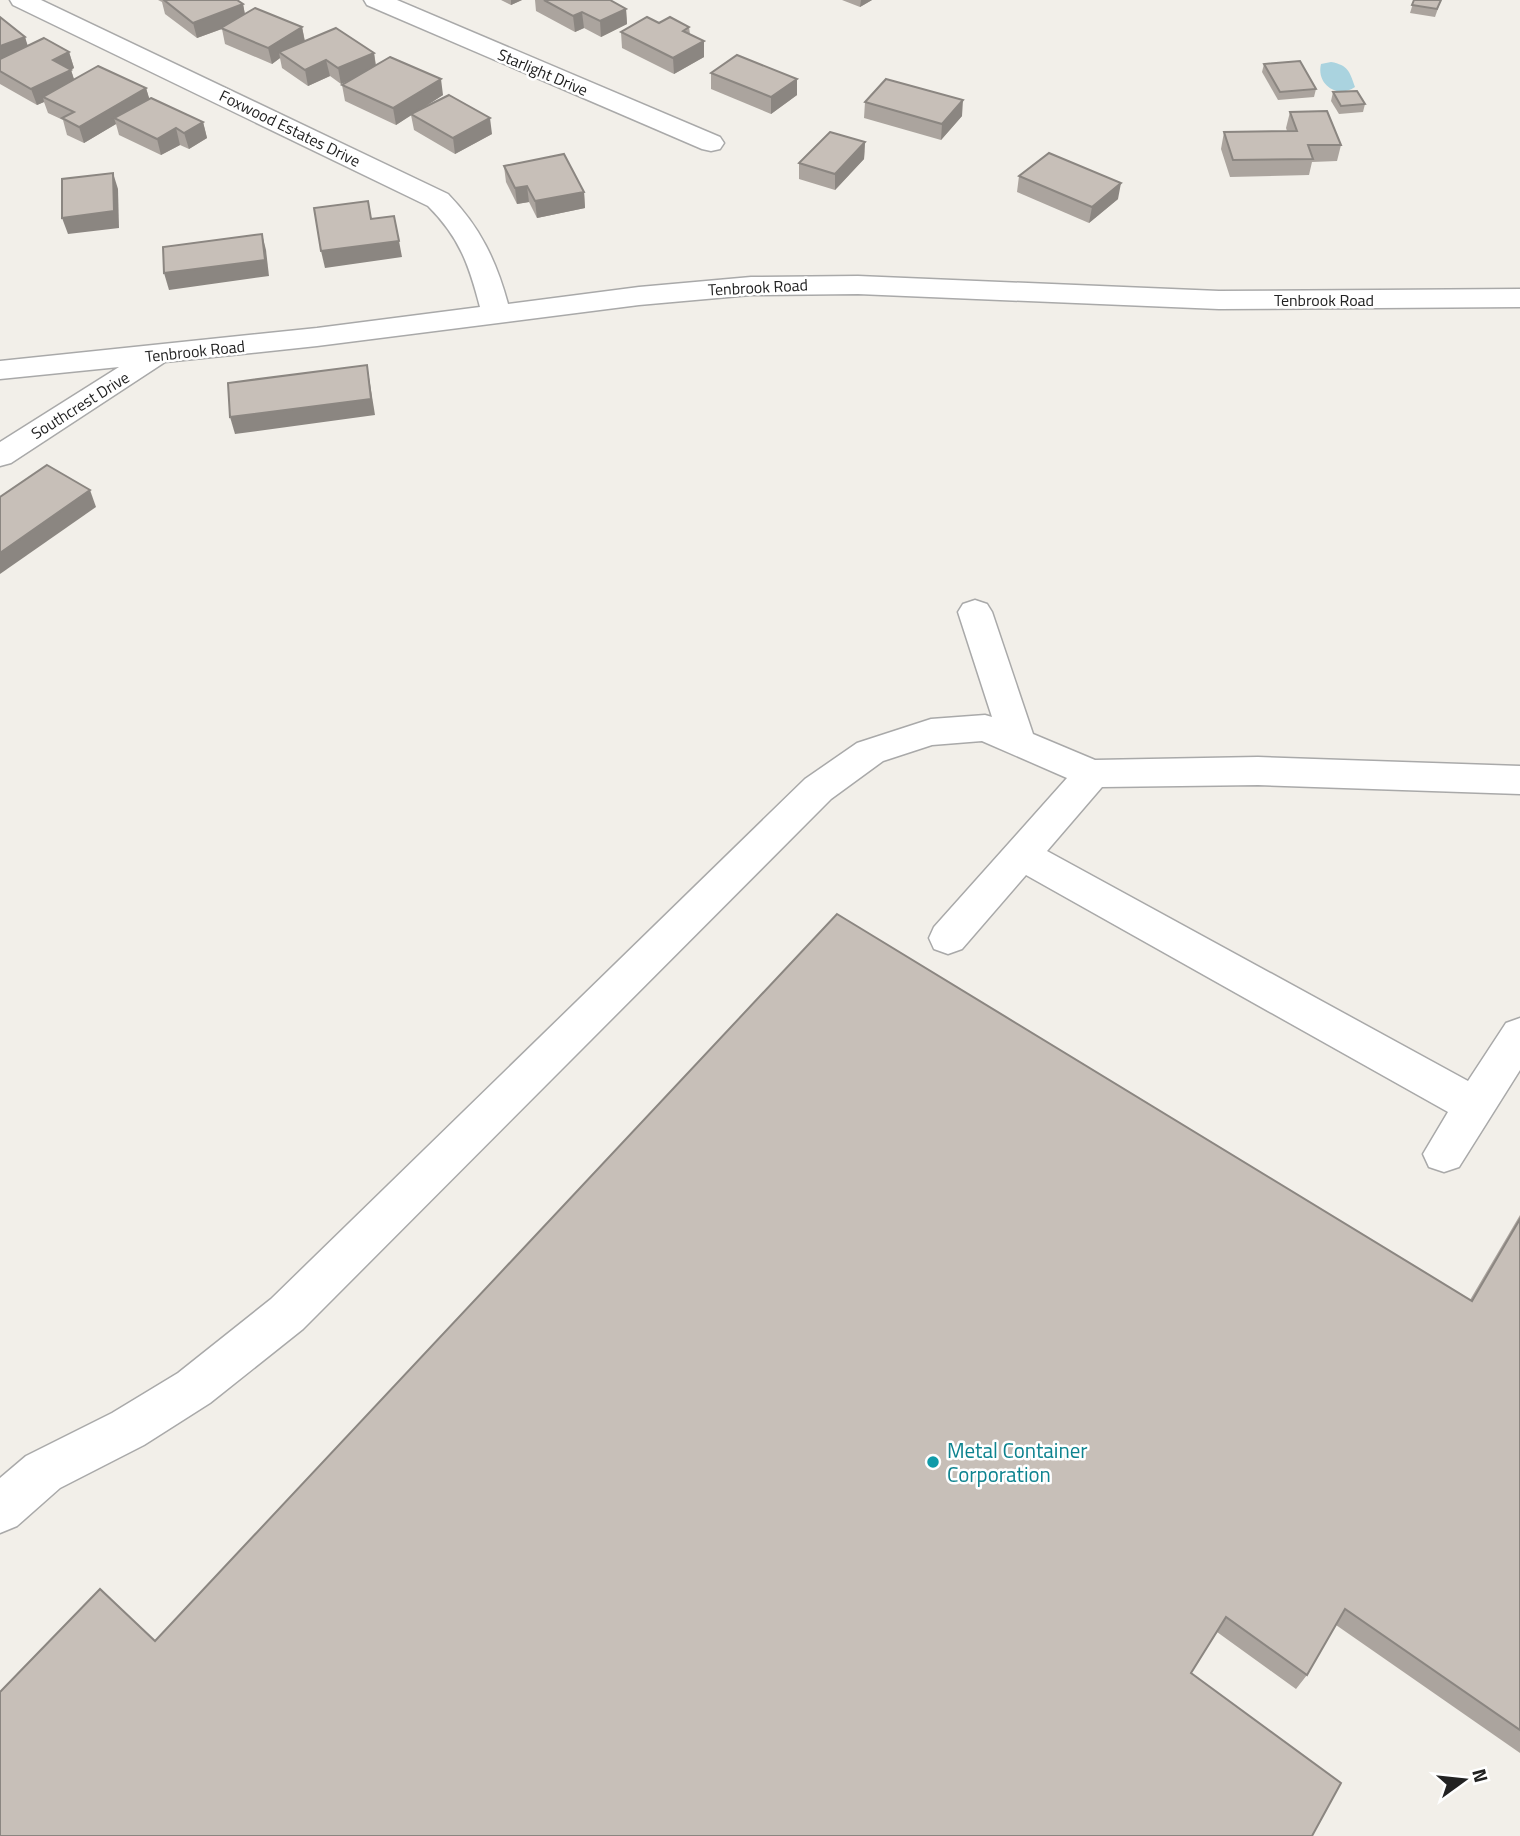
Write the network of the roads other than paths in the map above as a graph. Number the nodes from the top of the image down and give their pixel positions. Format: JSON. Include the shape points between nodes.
{"nodes":[{"id":1,"x":22,"y":0,"type":"edge"},
{"id":2,"x":376,"y":0,"type":"edge"},
{"id":3,"x":710,"y":143,"type":"dead end"},
{"id":4,"x":1520,"y":298,"type":"edge"},
{"id":5,"x":497,"y":315,"type":"junction"},
{"id":6,"x":159,"y":355,"type":"junction"},
{"id":7,"x":0,"y":370,"type":"edge"},
{"id":8,"x":0,"y":456,"type":"edge"},
{"id":9,"x":975,"y":612,"type":"dead end"},
{"id":10,"x":1018,"y":742,"type":"junction"},
{"id":11,"x":1092,"y":774,"type":"junction"},
{"id":12,"x":1520,"y":780,"type":"edge"},
{"id":13,"x":1021,"y":854,"type":"junction"},
{"id":14,"x":948,"y":938,"type":"dead end"},
{"id":15,"x":1520,"y":1035,"type":"edge"},
{"id":16,"x":1475,"y":1106,"type":"junction"},
{"id":17,"x":1444,"y":1154,"type":"dead end"},
{"id":18,"x":0,"y":1508,"type":"edge"}],
"edges":[{"from":1,"to":5,"type":"street","name":"Foxwood Estates Drive","via":[[438,200],[474,241]]},
{"from":2,"to":3,"type":"street","name":"Starlight Drive"},
{"from":4,"to":5,"type":"street","name":"Tenbrook Road","via":[[1147,299],[787,285],[639,296]]},
{"from":5,"to":6,"type":"street","name":"Tenbrook Road"},
{"from":6,"to":7,"type":"street","name":"Tenbrook Road"},
{"from":6,"to":8,"type":"street","name":"Southcrest Drive"},
{"from":9,"to":10,"type":"street"},
{"from":10,"to":11,"type":"street"},
{"from":10,"to":18,"type":"street","via":[[985,728],[931,732],[870,752],[818,789],[287,1314],[194,1388],[128,1429],[43,1472]]},
{"from":11,"to":12,"type":"street","via":[[1258,771]]},
{"from":11,"to":13,"type":"street"},
{"from":13,"to":14,"type":"street"},
{"from":13,"to":16,"type":"street"},
{"from":15,"to":16,"type":"street"},
{"from":16,"to":17,"type":"street"}]}
